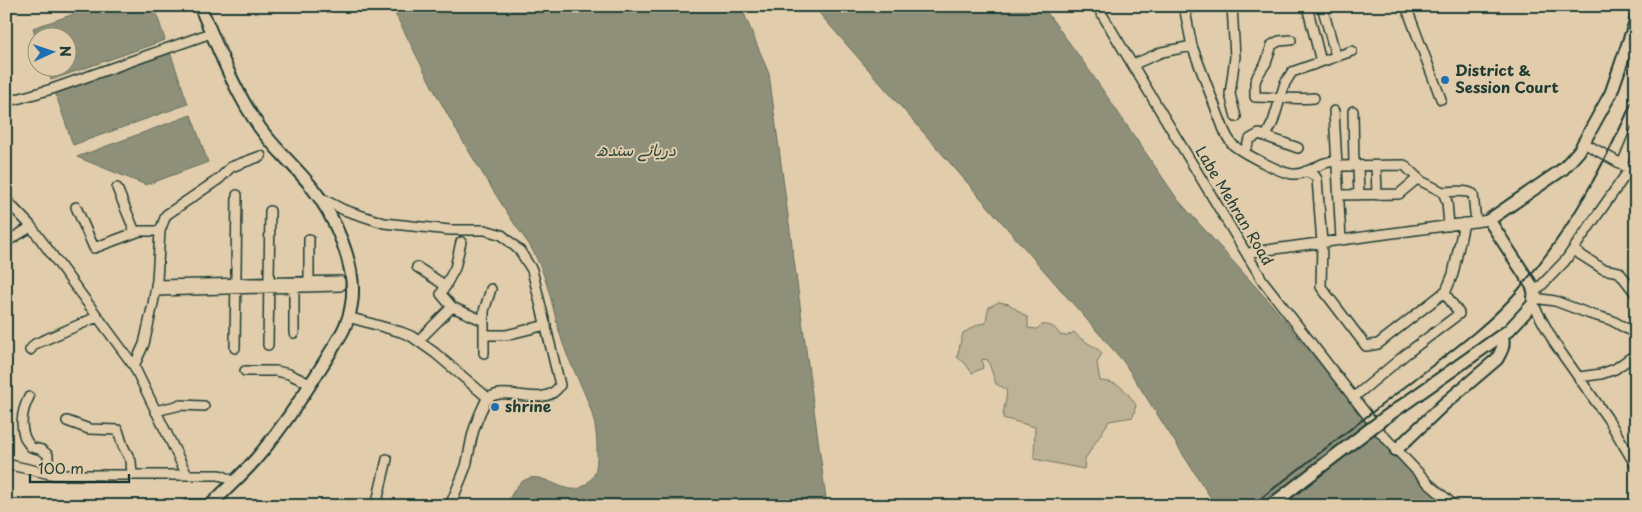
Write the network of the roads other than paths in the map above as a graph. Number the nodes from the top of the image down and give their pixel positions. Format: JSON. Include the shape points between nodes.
{"nodes":[{"id":1,"x":200,"y":6,"type":"edge"},
{"id":2,"x":1097,"y":6,"type":"edge"},
{"id":3,"x":1204,"y":6,"type":"edge"},
{"id":4,"x":1232,"y":6,"type":"edge"},
{"id":5,"x":1307,"y":6,"type":"edge"},
{"id":6,"x":1322,"y":6,"type":"edge"},
{"id":7,"x":1406,"y":6,"type":"edge"},
{"id":8,"x":1184,"y":7,"type":"edge"},
{"id":9,"x":1636,"y":20,"type":"edge"},
{"id":10,"x":211,"y":33,"type":"junction"},
{"id":11,"x":1291,"y":40,"type":"dead end"},
{"id":12,"x":1192,"y":46,"type":"junction"},
{"id":13,"x":1352,"y":51,"type":"dead end"},
{"id":14,"x":1336,"y":56,"type":"junction"},
{"id":15,"x":1321,"y":62,"type":"junction"},
{"id":16,"x":1132,"y":65,"type":"junction"},
{"id":17,"x":1281,"y":97,"type":"junction"},
{"id":18,"x":1314,"y":98,"type":"dead end"},
{"id":19,"x":1441,"y":99,"type":"dead end"},
{"id":20,"x":6,"y":102,"type":"edge"},
{"id":21,"x":1334,"y":111,"type":"dead end"},
{"id":22,"x":1353,"y":111,"type":"dead end"},
{"id":23,"x":1236,"y":117,"type":"dead end"},
{"id":24,"x":1636,"y":130,"type":"edge"},
{"id":25,"x":1266,"y":136,"type":"junction"},
{"id":26,"x":1584,"y":144,"type":"junction"},
{"id":27,"x":1298,"y":148,"type":"dead end"},
{"id":28,"x":1244,"y":152,"type":"junction"},
{"id":29,"x":261,"y":156,"type":"dead end"},
{"id":30,"x":1337,"y":164,"type":"junction"},
{"id":31,"x":1629,"y":165,"type":"edge"},
{"id":32,"x":1356,"y":166,"type":"junction"},
{"id":33,"x":1376,"y":166,"type":"junction"},
{"id":34,"x":1306,"y":171,"type":"junction"},
{"id":35,"x":1418,"y":178,"type":"junction"},
{"id":36,"x":117,"y":188,"type":"dead end"},
{"id":37,"x":1443,"y":192,"type":"junction"},
{"id":38,"x":237,"y":195,"type":"dead end"},
{"id":39,"x":1338,"y":195,"type":"junction"},
{"id":40,"x":1359,"y":195,"type":"junction"},
{"id":41,"x":1378,"y":195,"type":"junction"},
{"id":42,"x":319,"y":197,"type":"junction"},
{"id":43,"x":6,"y":200,"type":"edge"},
{"id":44,"x":76,"y":207,"type":"dead end"},
{"id":45,"x":270,"y":211,"type":"dead end"},
{"id":46,"x":1489,"y":220,"type":"junction"},
{"id":47,"x":1476,"y":222,"type":"junction"},
{"id":48,"x":1464,"y":224,"type":"junction"},
{"id":49,"x":1449,"y":226,"type":"junction"},
{"id":50,"x":31,"y":227,"type":"junction"},
{"id":51,"x":160,"y":231,"type":"junction"},
{"id":52,"x":135,"y":232,"type":"junction"},
{"id":53,"x":309,"y":239,"type":"dead end"},
{"id":54,"x":1341,"y":240,"type":"junction"},
{"id":55,"x":6,"y":242,"type":"edge"},
{"id":56,"x":461,"y":242,"type":"dead end"},
{"id":57,"x":1322,"y":243,"type":"junction"},
{"id":58,"x":1573,"y":250,"type":"junction"},
{"id":59,"x":1252,"y":252,"type":"dead end"},
{"id":60,"x":417,"y":267,"type":"dead end"},
{"id":61,"x":309,"y":282,"type":"junction"},
{"id":62,"x":269,"y":285,"type":"junction"},
{"id":63,"x":294,"y":285,"type":"junction"},
{"id":64,"x":236,"y":286,"type":"junction"},
{"id":65,"x":446,"y":286,"type":"junction"},
{"id":66,"x":156,"y":288,"type":"junction"},
{"id":67,"x":491,"y":289,"type":"dead end"},
{"id":68,"x":1444,"y":292,"type":"junction"},
{"id":69,"x":1636,"y":294,"type":"edge"},
{"id":70,"x":1534,"y":298,"type":"junction"},
{"id":71,"x":452,"y":307,"type":"junction"},
{"id":72,"x":97,"y":317,"type":"junction"},
{"id":73,"x":348,"y":317,"type":"junction"},
{"id":74,"x":484,"y":321,"type":"junction"},
{"id":75,"x":546,"y":325,"type":"junction"},
{"id":76,"x":1636,"y":331,"type":"edge"},
{"id":77,"x":294,"y":333,"type":"dead end"},
{"id":78,"x":1502,"y":335,"type":"junction"},
{"id":79,"x":484,"y":336,"type":"junction"},
{"id":80,"x":418,"y":341,"type":"junction"},
{"id":81,"x":268,"y":345,"type":"dead end"},
{"id":82,"x":235,"y":348,"type":"dead end"},
{"id":83,"x":30,"y":350,"type":"dead end"},
{"id":84,"x":484,"y":353,"type":"dead end"},
{"id":85,"x":1636,"y":354,"type":"edge"},
{"id":86,"x":134,"y":366,"type":"junction"},
{"id":87,"x":245,"y":371,"type":"dead end"},
{"id":88,"x":1579,"y":377,"type":"junction"},
{"id":89,"x":310,"y":384,"type":"junction"},
{"id":90,"x":29,"y":397,"type":"dead end"},
{"id":91,"x":488,"y":398,"type":"junction"},
{"id":92,"x":1353,"y":398,"type":"junction"},
{"id":93,"x":204,"y":406,"type":"dead end"},
{"id":94,"x":155,"y":411,"type":"junction"},
{"id":95,"x":67,"y":421,"type":"dead end"},
{"id":96,"x":1396,"y":450,"type":"junction"},
{"id":97,"x":387,"y":459,"type":"dead end"},
{"id":98,"x":6,"y":464,"type":"edge"},
{"id":99,"x":1636,"y":466,"type":"edge"},
{"id":100,"x":48,"y":474,"type":"junction"},
{"id":101,"x":132,"y":475,"type":"junction"},
{"id":102,"x":187,"y":476,"type":"junction"},
{"id":103,"x":234,"y":482,"type":"junction"},
{"id":104,"x":188,"y":506,"type":"edge"},
{"id":105,"x":206,"y":506,"type":"edge"},
{"id":106,"x":210,"y":506,"type":"edge"},
{"id":107,"x":376,"y":506,"type":"edge"},
{"id":108,"x":450,"y":506,"type":"edge"},
{"id":109,"x":1270,"y":506,"type":"edge"},
{"id":110,"x":1455,"y":506,"type":"edge"}],
"edges":[{"from":1,"to":10,"type":"main road"},
{"from":2,"to":16,"type":"street","name":"Labe Mehran Road"},
{"from":3,"to":8,"type":"street"},
{"from":4,"to":23,"type":"street","via":[[1235,57],[1230,94]]},
{"from":5,"to":15,"type":"street"},
{"from":6,"to":14,"type":"street"},
{"from":7,"to":19,"type":"street"},
{"from":8,"to":12,"type":"street"},
{"from":9,"to":26,"type":"main road","via":[[1611,93]]},
{"from":10,"to":20,"type":"street"},
{"from":10,"to":42,"type":"main road","via":[[235,86],[260,128]]},
{"from":11,"to":17,"type":"street","via":[[1272,45],[1255,82],[1255,97]]},
{"from":12,"to":16,"type":"street","via":[[1162,52]]},
{"from":12,"to":28,"type":"street","via":[[1224,130],[1231,143]]},
{"from":13,"to":14,"type":"street"},
{"from":14,"to":15,"type":"street"},
{"from":15,"to":17,"type":"street","via":[[1292,72]]},
{"from":16,"to":92,"type":"street","name":"Labe Mehran Road","via":[[1263,281]]},
{"from":17,"to":18,"type":"street","via":[[1292,100]]},
{"from":17,"to":25,"type":"street"},
{"from":21,"to":30,"type":"street"},
{"from":22,"to":32,"type":"street"},
{"from":24,"to":31,"type":"street"},
{"from":25,"to":27,"type":"street"},
{"from":25,"to":28,"type":"street","via":[[1254,135]]},
{"from":26,"to":31,"type":"street"},
{"from":26,"to":46,"type":"main road","via":[[1563,169]]},
{"from":28,"to":34,"type":"street","via":[[1288,173]]},
{"from":29,"to":51,"type":"street","via":[[231,168],[166,215]]},
{"from":30,"to":32,"type":"street"},
{"from":30,"to":34,"type":"street","via":[[1322,163]]},
{"from":30,"to":39,"type":"street"},
{"from":31,"to":58,"type":"street"},
{"from":32,"to":33,"type":"street"},
{"from":32,"to":40,"type":"street"},
{"from":33,"to":35,"type":"street","via":[[1404,166]]},
{"from":33,"to":41,"type":"street"},
{"from":34,"to":57,"type":"street","via":[[1317,180]]},
{"from":35,"to":37,"type":"street"},
{"from":35,"to":41,"type":"street","via":[[1399,194]]},
{"from":36,"to":52,"type":"street"},
{"from":37,"to":47,"type":"street","via":[[1471,192]]},
{"from":37,"to":49,"type":"street"},
{"from":38,"to":64,"type":"street"},
{"from":39,"to":40,"type":"street"},
{"from":39,"to":54,"type":"street"},
{"from":40,"to":41,"type":"street"},
{"from":42,"to":73,"type":"main road","via":[[341,238],[350,268],[353,291]]},
{"from":42,"to":75,"type":"street","via":[[344,210],[384,223],[485,230],[502,235],[520,251],[532,270]]},
{"from":43,"to":50,"type":"street"},
{"from":44,"to":52,"type":"street","via":[[94,248]]},
{"from":45,"to":62,"type":"street"},
{"from":46,"to":47,"type":"street"},
{"from":46,"to":70,"type":"main road"},
{"from":47,"to":48,"type":"street"},
{"from":48,"to":49,"type":"street"},
{"from":48,"to":68,"type":"street","via":[[1454,274]]},
{"from":49,"to":54,"type":"street"},
{"from":50,"to":55,"type":"street"},
{"from":50,"to":72,"type":"street"},
{"from":51,"to":52,"type":"street"},
{"from":51,"to":66,"type":"street"},
{"from":53,"to":61,"type":"street"},
{"from":54,"to":57,"type":"street"},
{"from":56,"to":65,"type":"street","via":[[455,268]]},
{"from":57,"to":59,"type":"street"},
{"from":57,"to":68,"type":"street","via":[[1321,288],[1366,346],[1378,344]]},
{"from":58,"to":69,"type":"street","via":[[1603,269],[1619,272]]},
{"from":58,"to":70,"type":"street"},
{"from":60,"to":65,"type":"street"},
{"from":61,"to":63,"type":"street"},
{"from":61,"to":63,"type":"street","via":[[340,281],[340,286]]},
{"from":62,"to":63,"type":"street"},
{"from":62,"to":64,"type":"street"},
{"from":62,"to":81,"type":"street"},
{"from":63,"to":77,"type":"street"},
{"from":64,"to":66,"type":"street"},
{"from":64,"to":82,"type":"street"},
{"from":65,"to":71,"type":"street","via":[[441,294]]},
{"from":66,"to":86,"type":"street","via":[[144,344]]},
{"from":67,"to":74,"type":"street"},
{"from":68,"to":92,"type":"street","via":[[1459,314]]},
{"from":70,"to":76,"type":"street","via":[[1555,300]]},
{"from":70,"to":78,"type":"main road","via":[[1519,320]]},
{"from":70,"to":88,"type":"street","via":[[1555,344]]},
{"from":71,"to":74,"type":"street"},
{"from":71,"to":80,"type":"street"},
{"from":72,"to":83,"type":"street","via":[[35,344]]},
{"from":72,"to":86,"type":"street"},
{"from":73,"to":80,"type":"street","via":[[401,332]]},
{"from":73,"to":89,"type":"main road","via":[[342,333]]},
{"from":74,"to":79,"type":"street"},
{"from":75,"to":79,"type":"street","via":[[506,335]]},
{"from":75,"to":91,"type":"street","via":[[560,385],[558,388],[539,396],[496,394]]},
{"from":78,"to":96,"type":"main road","via":[[1503,350],[1497,359]]},
{"from":78,"to":109,"type":"main road","bridge":true,"via":[[1383,419]]},
{"from":79,"to":84,"type":"street"},
{"from":80,"to":91,"type":"street"},
{"from":85,"to":88,"type":"street","via":[[1616,369]]},
{"from":86,"to":94,"type":"street"},
{"from":87,"to":89,"type":"street","via":[[289,374]]},
{"from":88,"to":99,"type":"street"},
{"from":89,"to":103,"type":"main road","via":[[278,433]]},
{"from":90,"to":100,"type":"street","via":[[22,414],[24,434],[31,447],[48,455]]},
{"from":91,"to":108,"type":"street","via":[[474,430],[466,466]]},
{"from":92,"to":96,"type":"street","name":"Labe Mehran Road"},
{"from":93,"to":94,"type":"street"},
{"from":94,"to":102,"type":"street"},
{"from":95,"to":101,"type":"street","via":[[90,429],[118,430],[131,461]]},
{"from":96,"to":110,"type":"street","name":"Labe Mehran Road"},
{"from":97,"to":107,"type":"street"},
{"from":98,"to":100,"type":"street"},
{"from":100,"to":101,"type":"street"},
{"from":101,"to":102,"type":"street"},
{"from":102,"to":103,"type":"street","via":[[223,476]]},
{"from":103,"to":106,"type":"main road"},
{"from":104,"to":105,"type":"main road"}]}
